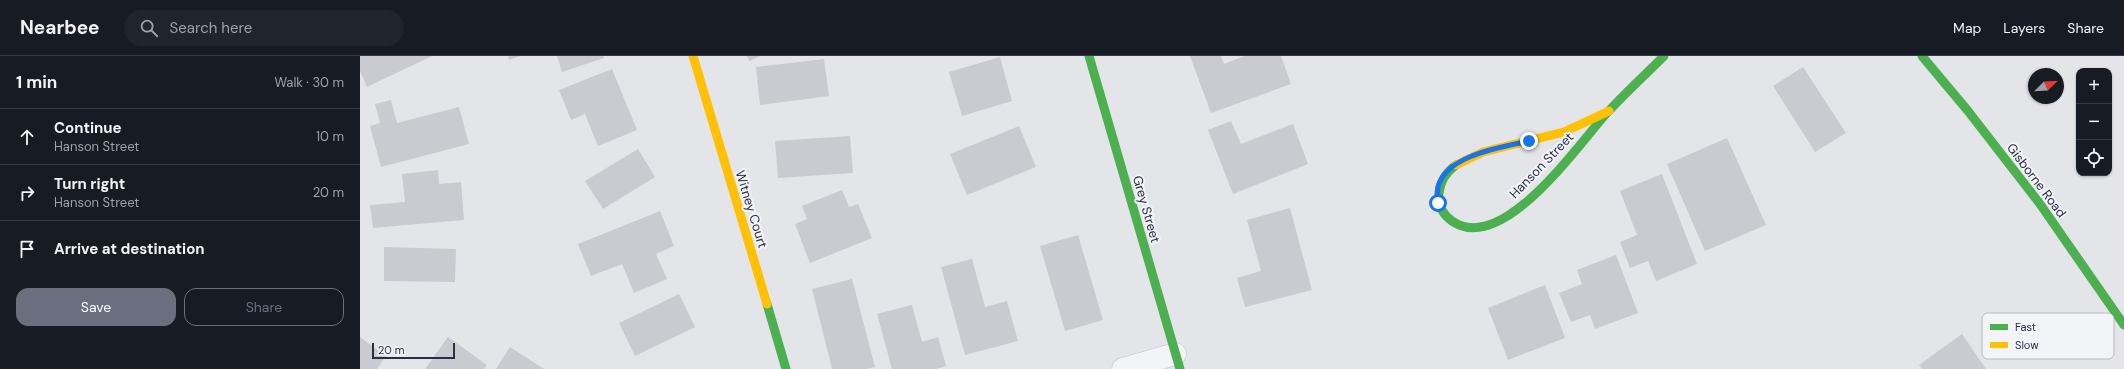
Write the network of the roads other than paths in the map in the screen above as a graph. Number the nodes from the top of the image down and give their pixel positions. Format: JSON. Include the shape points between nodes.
{"nodes":[{"id":1,"x":693,"y":56,"type":"edge"},
{"id":2,"x":1089,"y":56,"type":"edge"},
{"id":3,"x":1664,"y":56,"type":"edge"},
{"id":4,"x":1922,"y":56,"type":"edge"},
{"id":5,"x":1609,"y":111,"type":"junction"},
{"id":6,"x":2124,"y":325,"type":"edge"},
{"id":7,"x":1178,"y":361,"type":"edge"},
{"id":8,"x":786,"y":369,"type":"edge"},
{"id":9,"x":1123,"y":369,"type":"edge"}],
"edges":[{"from":1,"to":8,"type":"street","name":"Witney Court"},
{"from":2,"to":7,"type":"street","name":"Grey Street"},
{"from":3,"to":5,"type":"street","name":"Hanson Street"},
{"from":4,"to":6,"type":"street","name":"Gisborne Road","via":[[2040,204]]},
{"from":5,"to":5,"type":"street","name":"Hanson Street","via":[[1544,183],[1520,207],[1500,221],[1481,228],[1462,227],[1447,217],[1438,203],[1438,187],[1448,171],[1466,159],[1487,150],[1557,134]]},
{"from":7,"to":9,"type":"street"}]}
